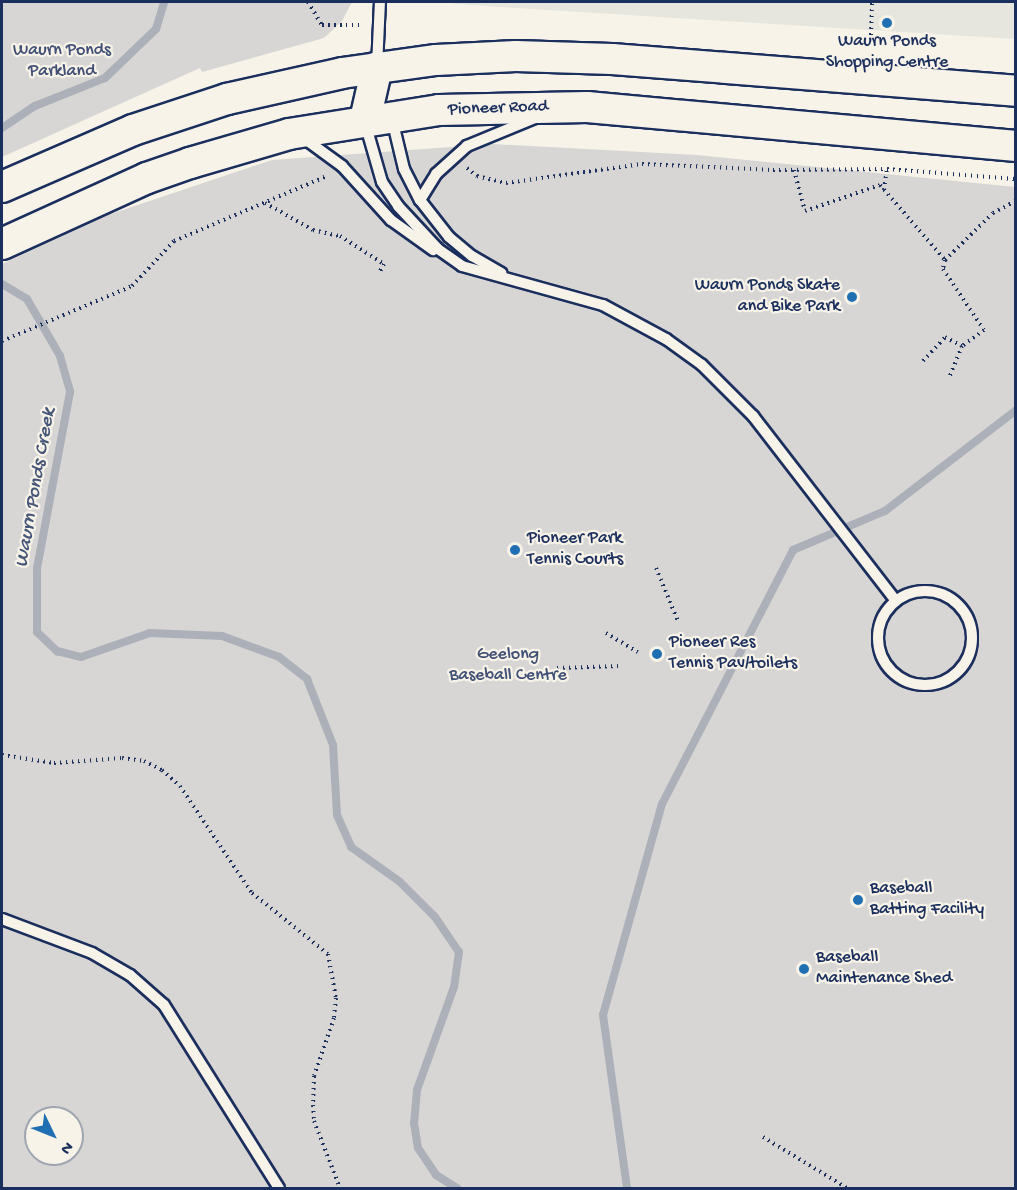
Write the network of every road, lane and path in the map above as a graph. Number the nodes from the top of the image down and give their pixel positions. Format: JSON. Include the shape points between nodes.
{"nodes":[{"id":1,"x":308,"y":2,"type":"edge"},
{"id":2,"x":872,"y":2,"type":"edge"},
{"id":3,"x":379,"y":10,"type":"edge"},
{"id":4,"x":871,"y":35,"type":"dead end"},
{"id":5,"x":377,"y":67,"type":"junction"},
{"id":6,"x":1016,"y":91,"type":"edge"},
{"id":7,"x":566,"y":106,"type":"junction"},
{"id":8,"x":378,"y":118,"type":"junction"},
{"id":9,"x":289,"y":134,"type":"junction"},
{"id":10,"x":1016,"y":146,"type":"edge"},
{"id":11,"x":455,"y":155,"type":"junction"},
{"id":12,"x":342,"y":166,"type":"junction"},
{"id":13,"x":887,"y":169,"type":"junction"},
{"id":14,"x":794,"y":170,"type":"junction"},
{"id":15,"x":1016,"y":179,"type":"edge"},
{"id":16,"x":10,"y":183,"type":"edge"},
{"id":17,"x":884,"y":190,"type":"junction"},
{"id":18,"x":420,"y":200,"type":"junction"},
{"id":19,"x":1016,"y":201,"type":"edge"},
{"id":20,"x":264,"y":203,"type":"junction"},
{"id":21,"x":2,"y":244,"type":"edge"},
{"id":22,"x":945,"y":260,"type":"junction"},
{"id":23,"x":462,"y":266,"type":"junction"},
{"id":24,"x":379,"y":273,"type":"dead end"},
{"id":25,"x":518,"y":280,"type":"junction"},
{"id":26,"x":2,"y":341,"type":"edge"},
{"id":27,"x":962,"y":346,"type":"junction"},
{"id":28,"x":923,"y":361,"type":"dead end"},
{"id":29,"x":949,"y":378,"type":"dead end"},
{"id":30,"x":656,"y":568,"type":"dead end"},
{"id":31,"x":896,"y":600,"type":"junction"},
{"id":32,"x":678,"y":621,"type":"dead end"},
{"id":33,"x":606,"y":633,"type":"dead end"},
{"id":34,"x":638,"y":652,"type":"dead end"},
{"id":35,"x":618,"y":666,"type":"dead end"},
{"id":36,"x":557,"y":668,"type":"dead end"},
{"id":37,"x":2,"y":755,"type":"edge"},
{"id":38,"x":2,"y":919,"type":"edge"},
{"id":39,"x":763,"y":1137,"type":"dead end"},
{"id":40,"x":279,"y":1188,"type":"edge"},
{"id":41,"x":340,"y":1188,"type":"edge"},
{"id":42,"x":847,"y":1188,"type":"edge"}],
"edges":[{"from":1,"to":3,"type":"path","via":[[322,25]]},
{"from":2,"to":4,"type":"path"},
{"from":3,"to":5,"type":"lane"},
{"from":5,"to":6,"type":"main road","via":[[436,60],[561,57]]},
{"from":5,"to":8,"type":"main road"},
{"from":5,"to":16,"type":"main road","via":[[227,99],[177,114]]},
{"from":7,"to":8,"type":"main road","name":"Pioneer Road"},
{"from":7,"to":10,"type":"main road","name":"Pioneer Road"},
{"from":7,"to":11,"type":"lane","via":[[488,136]]},
{"from":8,"to":9,"type":"main road","name":"Pioneer Road"},
{"from":8,"to":18,"type":"lane"},
{"from":8,"to":23,"type":"lane","via":[[382,182],[398,206],[438,249]]},
{"from":9,"to":12,"type":"lane","via":[[315,143]]},
{"from":9,"to":21,"type":"main road","name":"Pioneer Road","via":[[158,174]]},
{"from":11,"to":14,"type":"path","via":[[477,176],[506,183],[642,164]]},
{"from":11,"to":18,"type":"lane","via":[[435,174]]},
{"from":12,"to":20,"type":"path"},
{"from":12,"to":23,"type":"lane","via":[[391,220]]},
{"from":13,"to":14,"type":"path"},
{"from":13,"to":15,"type":"path"},
{"from":13,"to":17,"type":"path"},
{"from":14,"to":17,"type":"path","via":[[805,211],[866,188],[880,185]]},
{"from":17,"to":22,"type":"path"},
{"from":18,"to":25,"type":"lane","via":[[449,237],[471,256]]},
{"from":19,"to":22,"type":"path","via":[[993,213]]},
{"from":20,"to":24,"type":"path","via":[[297,223],[340,236],[384,264]]},
{"from":20,"to":26,"type":"path","via":[[174,241],[132,286]]},
{"from":22,"to":27,"type":"path","via":[[943,269],[984,330]]},
{"from":23,"to":25,"type":"lane"},
{"from":25,"to":31,"type":"lane","via":[[572,293],[635,320],[702,365],[753,416]]},
{"from":27,"to":28,"type":"path","via":[[945,337]]},
{"from":27,"to":29,"type":"path"},
{"from":30,"to":32,"type":"path"},
{"from":31,"to":31,"type":"lane","via":[[909,593],[932,591],[957,603],[971,627],[972,641],[957,672],[942,682],[925,685],[907,682],[892,673],[881,657],[877,639],[885,612]]},
{"from":33,"to":34,"type":"path"},
{"from":35,"to":36,"type":"path"},
{"from":37,"to":41,"type":"path","via":[[54,763],[122,758],[144,761],[162,770],[180,786],[246,886],[328,954],[334,977],[334,1018],[314,1076],[312,1097],[314,1121]]},
{"from":38,"to":40,"type":"lane","via":[[92,953],[130,975],[164,1005]]},
{"from":39,"to":42,"type":"path"}]}
